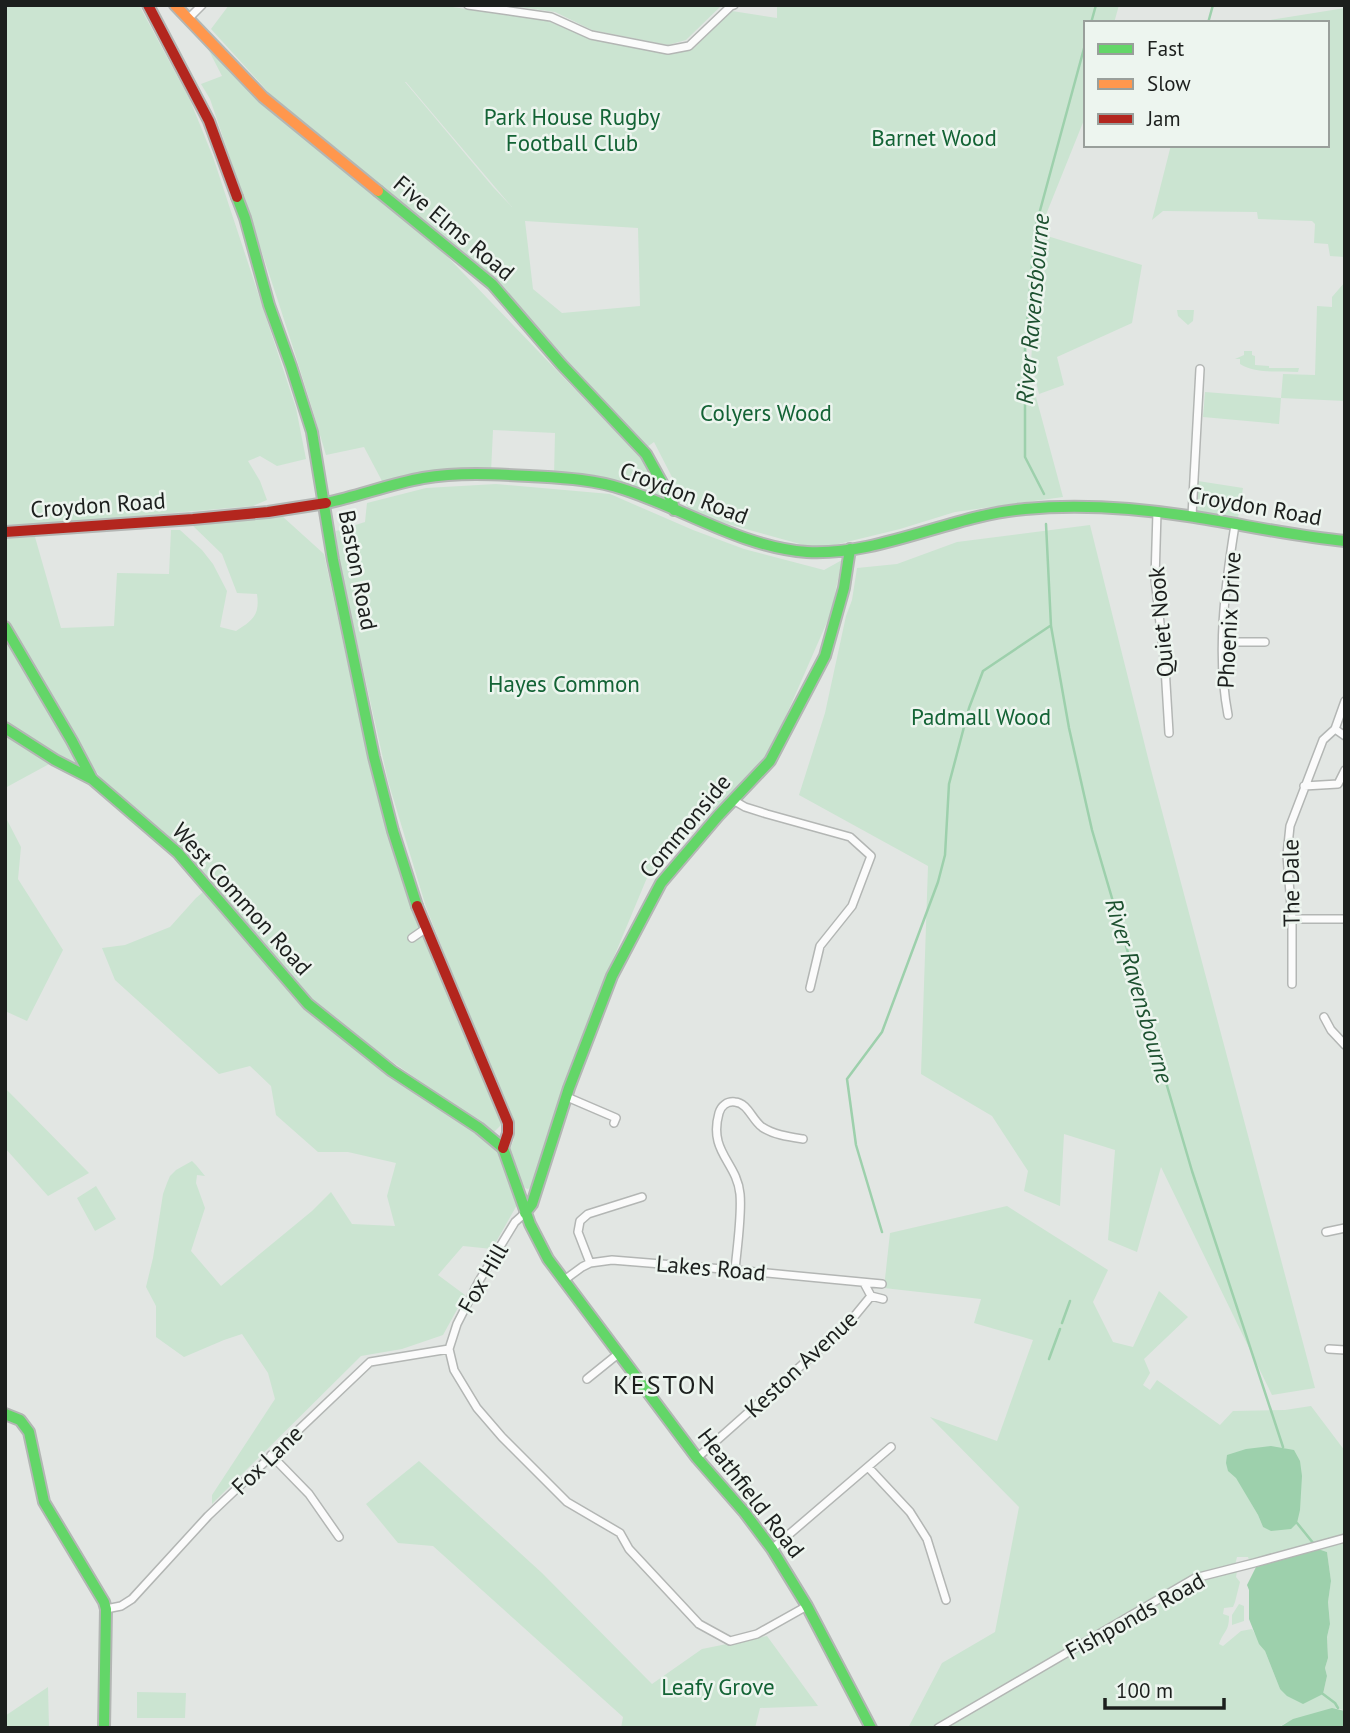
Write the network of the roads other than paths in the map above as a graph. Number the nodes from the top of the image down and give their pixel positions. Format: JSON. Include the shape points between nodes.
{"nodes":[{"id":1,"x":148,"y":5,"type":"edge"},
{"id":2,"x":175,"y":5,"type":"edge"},
{"id":3,"x":202,"y":5,"type":"edge"},
{"id":4,"x":468,"y":5,"type":"edge"},
{"id":5,"x":734,"y":5,"type":"edge"},
{"id":6,"x":189,"y":19,"type":"junction"},
{"id":7,"x":1200,"y":369,"type":"dead end"},
{"id":8,"x":324,"y":503,"type":"junction"},
{"id":9,"x":674,"y":510,"type":"junction"},
{"id":10,"x":1157,"y":512,"type":"junction"},
{"id":11,"x":1192,"y":516,"type":"junction"},
{"id":12,"x":1235,"y":525,"type":"junction"},
{"id":13,"x":5,"y":532,"type":"edge"},
{"id":14,"x":1345,"y":541,"type":"edge"},
{"id":15,"x":850,"y":549,"type":"junction"},
{"id":16,"x":5,"y":627,"type":"edge"},
{"id":17,"x":1223,"y":642,"type":"junction"},
{"id":18,"x":1265,"y":642,"type":"dead end"},
{"id":19,"x":1345,"y":701,"type":"edge"},
{"id":20,"x":1228,"y":715,"type":"dead end"},
{"id":21,"x":5,"y":728,"type":"edge"},
{"id":22,"x":1335,"y":729,"type":"junction"},
{"id":23,"x":1169,"y":733,"type":"dead end"},
{"id":24,"x":1345,"y":736,"type":"edge"},
{"id":25,"x":1345,"y":770,"type":"edge"},
{"id":26,"x":92,"y":779,"type":"junction"},
{"id":27,"x":1304,"y":786,"type":"junction"},
{"id":28,"x":733,"y":800,"type":"junction"},
{"id":29,"x":1292,"y":919,"type":"junction"},
{"id":30,"x":1345,"y":919,"type":"edge"},
{"id":31,"x":425,"y":929,"type":"junction"},
{"id":32,"x":412,"y":938,"type":"dead end"},
{"id":33,"x":1292,"y":984,"type":"dead end"},
{"id":34,"x":810,"y":988,"type":"dead end"},
{"id":35,"x":1324,"y":1017,"type":"dead end"},
{"id":36,"x":1345,"y":1045,"type":"edge"},
{"id":37,"x":567,"y":1097,"type":"junction"},
{"id":38,"x":614,"y":1123,"type":"dead end"},
{"id":39,"x":803,"y":1139,"type":"dead end"},
{"id":40,"x":503,"y":1147,"type":"junction"},
{"id":41,"x":540,"y":1178,"type":"junction"},
{"id":42,"x":517,"y":1188,"type":"junction"},
{"id":43,"x":642,"y":1197,"type":"dead end"},
{"id":44,"x":525,"y":1213,"type":"junction"},
{"id":45,"x":1345,"y":1228,"type":"edge"},
{"id":46,"x":1326,"y":1233,"type":"dead end"},
{"id":47,"x":590,"y":1263,"type":"junction"},
{"id":48,"x":735,"y":1270,"type":"junction"},
{"id":49,"x":563,"y":1281,"type":"junction"},
{"id":50,"x":864,"y":1283,"type":"junction"},
{"id":51,"x":881,"y":1284,"type":"dead end"},
{"id":52,"x":871,"y":1296,"type":"junction"},
{"id":53,"x":883,"y":1299,"type":"dead end"},
{"id":54,"x":449,"y":1349,"type":"junction"},
{"id":55,"x":1329,"y":1349,"type":"dead end"},
{"id":56,"x":1345,"y":1350,"type":"edge"},
{"id":57,"x":618,"y":1354,"type":"junction"},
{"id":58,"x":587,"y":1380,"type":"dead end"},
{"id":59,"x":5,"y":1414,"type":"edge"},
{"id":60,"x":891,"y":1447,"type":"dead end"},
{"id":61,"x":271,"y":1455,"type":"junction"},
{"id":62,"x":697,"y":1458,"type":"junction"},
{"id":63,"x":868,"y":1467,"type":"junction"},
{"id":64,"x":339,"y":1537,"type":"dead end"},
{"id":65,"x":1345,"y":1538,"type":"edge"},
{"id":66,"x":772,"y":1549,"type":"junction"},
{"id":67,"x":946,"y":1600,"type":"dead end"},
{"id":68,"x":807,"y":1606,"type":"junction"},
{"id":69,"x":106,"y":1609,"type":"junction"},
{"id":70,"x":104,"y":1728,"type":"edge"},
{"id":71,"x":871,"y":1728,"type":"edge"},
{"id":72,"x":938,"y":1728,"type":"edge"}],
"edges":[{"from":1,"to":8,"type":"main road","name":"Baston Road","via":[[209,121],[240,206],[312,432]]},
{"from":2,"to":6,"type":"main road","name":"Five Elms Road"},
{"from":3,"to":6,"type":"street"},
{"from":4,"to":5,"type":"street","via":[[551,17],[591,35],[668,50],[689,46]]},
{"from":6,"to":9,"type":"main road","name":"Five Elms Road","via":[[263,97],[492,284],[646,454]]},
{"from":7,"to":11,"type":"street"},
{"from":8,"to":9,"type":"main road","name":"Croydon Road","via":[[430,478],[503,475],[600,483]]},
{"from":8,"to":13,"type":"main road","name":"Croydon Road","via":[[192,519]]},
{"from":8,"to":31,"type":"main road","name":"Baston Road","via":[[374,757]]},
{"from":9,"to":15,"type":"main road","name":"Croydon Road","via":[[780,549]]},
{"from":10,"to":11,"type":"main road","name":"Croydon Road"},
{"from":10,"to":15,"type":"main road","name":"Croydon Road","via":[[1015,510],[969,517]]},
{"from":10,"to":23,"type":"street","name":"Quiet Nook","via":[[1155,579]]},
{"from":11,"to":12,"type":"main road","name":"Croydon Road"},
{"from":12,"to":14,"type":"main road","name":"Croydon Road"},
{"from":12,"to":17,"type":"street","name":"Phoenix Drive"},
{"from":15,"to":28,"type":"main road","name":"Commonside","via":[[825,656],[770,761]]},
{"from":16,"to":26,"type":"main road","name":"West Common Road"},
{"from":17,"to":18,"type":"street"},
{"from":17,"to":20,"type":"street","name":"Phoenix Drive"},
{"from":19,"to":22,"type":"street","name":"The Dale"},
{"from":21,"to":26,"type":"main road"},
{"from":22,"to":24,"type":"street"},
{"from":22,"to":27,"type":"street","name":"The Dale","via":[[1323,740]]},
{"from":25,"to":27,"type":"street","via":[[1338,784]]},
{"from":26,"to":40,"type":"main road","name":"West Common Road","via":[[178,853],[307,1004],[392,1071]]},
{"from":27,"to":29,"type":"street","name":"The Dale","via":[[1290,826],[1287,855]]},
{"from":28,"to":34,"type":"street","via":[[850,837],[871,856],[852,906],[820,946]]},
{"from":28,"to":37,"type":"main road","name":"Commonside","via":[[661,883],[612,976]]},
{"from":29,"to":30,"type":"street"},
{"from":29,"to":33,"type":"street","name":"The Dale"},
{"from":31,"to":32,"type":"street"},
{"from":31,"to":40,"type":"main road","name":"Baston Road","via":[[508,1123]]},
{"from":35,"to":36,"type":"street"},
{"from":37,"to":38,"type":"street","via":[[616,1118]]},
{"from":37,"to":41,"type":"main road","name":"Commonside"},
{"from":39,"to":48,"type":"street","via":[[760,1126],[735,1102],[720,1108],[719,1146],[738,1180],[740,1197]]},
{"from":40,"to":42,"type":"main road","name":"Heathfield Road"},
{"from":41,"to":42,"type":"main road","via":[[530,1191]]},
{"from":41,"to":44,"type":"main road","name":"Commonside"},
{"from":42,"to":44,"type":"main road","name":"Heathfield Road"},
{"from":43,"to":47,"type":"street","via":[[588,1214],[580,1222],[578,1231]]},
{"from":44,"to":49,"type":"main road","name":"Heathfield Road"},
{"from":44,"to":54,"type":"street","name":"Fox Hill","via":[[480,1281]]},
{"from":45,"to":46,"type":"street"},
{"from":47,"to":48,"type":"street","name":"Lakes Road","via":[[618,1260]]},
{"from":47,"to":49,"type":"street","name":"Lakes Road"},
{"from":48,"to":50,"type":"street","name":"Lakes Road"},
{"from":49,"to":57,"type":"main road","name":"Heathfield Road"},
{"from":50,"to":51,"type":"street","name":"Lakes Road"},
{"from":50,"to":52,"type":"street"},
{"from":52,"to":53,"type":"street"},
{"from":52,"to":62,"type":"street","name":"Keston Avenue","via":[[848,1324]]},
{"from":54,"to":61,"type":"street","name":"Fox Lane","via":[[370,1362]]},
{"from":54,"to":68,"type":"street","via":[[454,1370],[502,1437],[567,1502],[621,1533],[629,1549],[699,1624],[730,1641],[758,1634]]},
{"from":55,"to":56,"type":"street"},
{"from":57,"to":58,"type":"street"},
{"from":57,"to":62,"type":"main road","name":"Heathfield Road"},
{"from":59,"to":69,"type":"main road","via":[[21,1420],[29,1432],[44,1502]]},
{"from":60,"to":63,"type":"street"},
{"from":61,"to":64,"type":"street","via":[[309,1494]]},
{"from":61,"to":69,"type":"street","name":"Fox Lane","via":[[132,1599]]},
{"from":62,"to":66,"type":"main road","name":"Heathfield Road"},
{"from":63,"to":66,"type":"street"},
{"from":63,"to":67,"type":"street","via":[[910,1512],[927,1539]]},
{"from":65,"to":72,"type":"street","name":"Fishponds Road","via":[[1195,1577]]},
{"from":66,"to":68,"type":"main road","name":"Heathfield Road"},
{"from":68,"to":71,"type":"main road","name":"Heathfield Road"},
{"from":69,"to":70,"type":"main road"}]}
